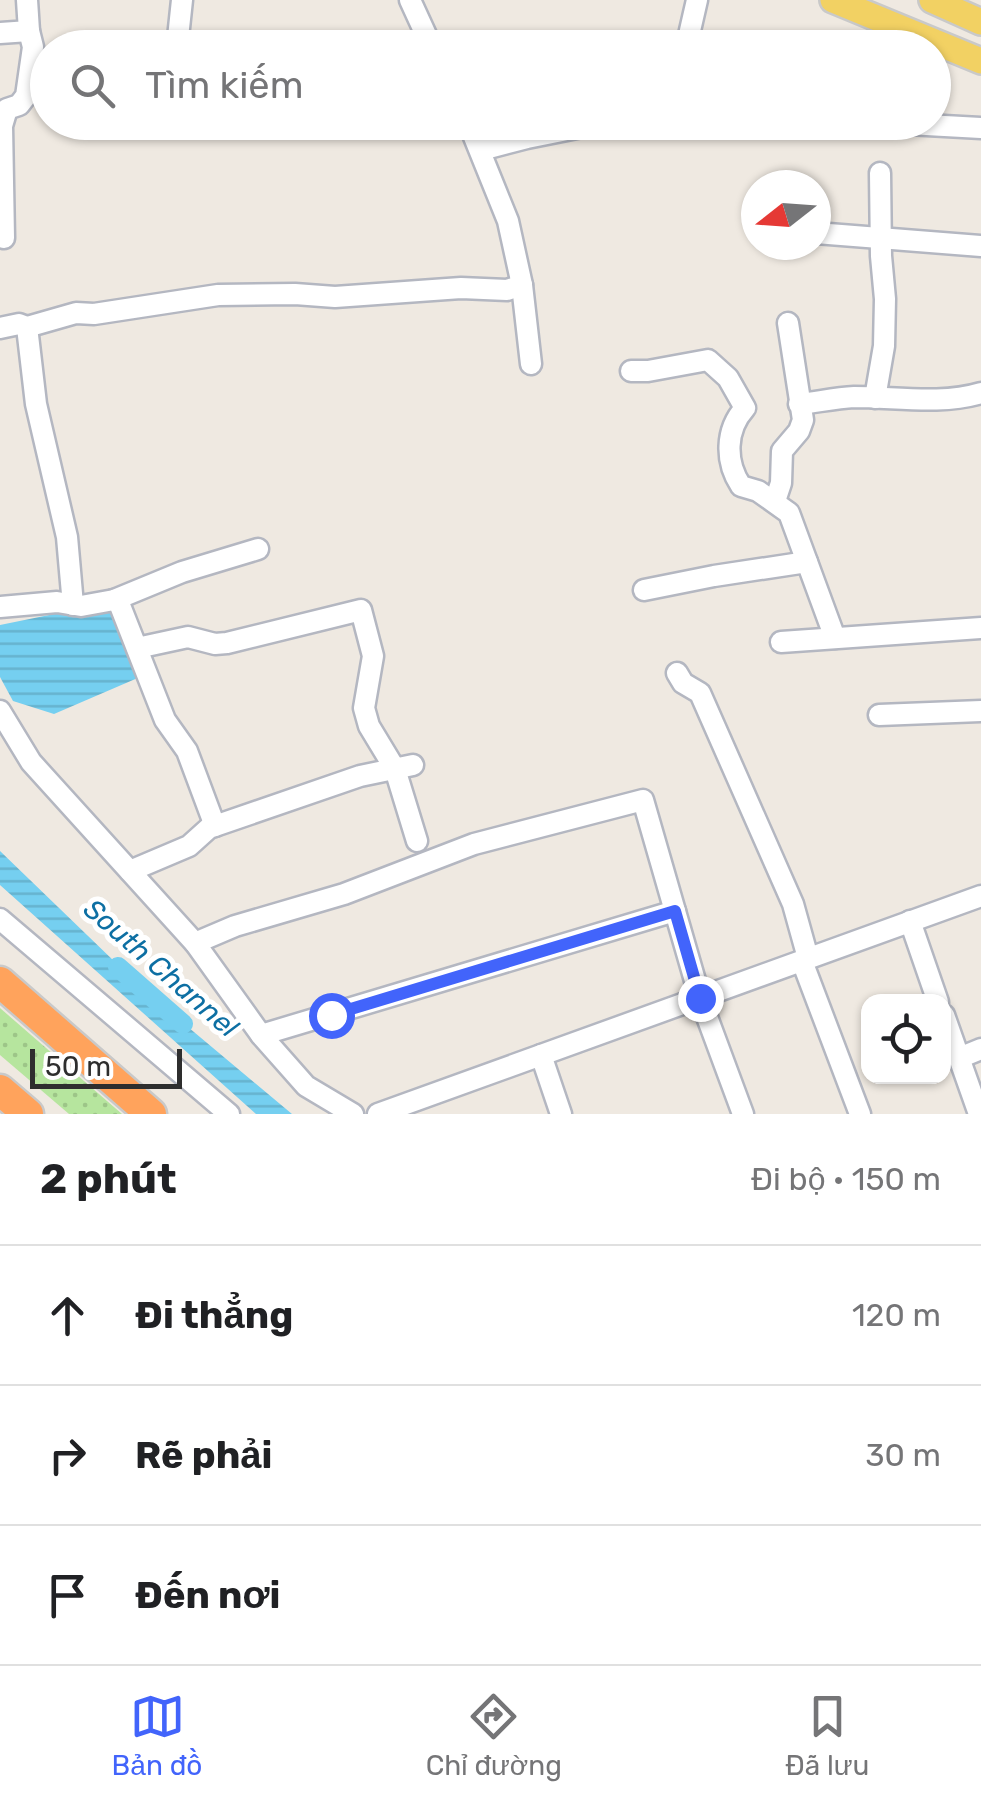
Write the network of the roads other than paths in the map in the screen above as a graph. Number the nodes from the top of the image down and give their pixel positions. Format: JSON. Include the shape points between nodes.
{"nodes":[{"id":1,"x":27,"y":0,"type":"edge"},
{"id":2,"x":182,"y":0,"type":"edge"},
{"id":3,"x":410,"y":0,"type":"edge"},
{"id":4,"x":697,"y":0,"type":"edge"},
{"id":5,"x":834,"y":0,"type":"edge"},
{"id":6,"x":932,"y":0,"type":"edge"},
{"id":7,"x":981,"y":22,"type":"edge"},
{"id":8,"x":178,"y":30,"type":"edge"},
{"id":9,"x":424,"y":30,"type":"edge"},
{"id":10,"x":690,"y":30,"type":"edge"},
{"id":11,"x":906,"y":30,"type":"edge"},
{"id":12,"x":29,"y":31,"type":"junction"},
{"id":13,"x":0,"y":33,"type":"edge"},
{"id":14,"x":30,"y":35,"type":"edge"},
{"id":15,"x":951,"y":49,"type":"edge"},
{"id":16,"x":981,"y":61,"type":"edge"},
{"id":17,"x":30,"y":68,"type":"edge"},
{"id":18,"x":951,"y":126,"type":"edge"},
{"id":19,"x":981,"y":128,"type":"edge"},
{"id":20,"x":476,"y":140,"type":"edge"},
{"id":21,"x":518,"y":140,"type":"edge"},
{"id":22,"x":481,"y":150,"type":"junction"},
{"id":23,"x":880,"y":173,"type":"dead end"},
{"id":24,"x":831,"y":234,"type":"edge"},
{"id":25,"x":4,"y":238,"type":"dead end"},
{"id":26,"x":880,"y":239,"type":"junction"},
{"id":27,"x":981,"y":246,"type":"edge"},
{"id":28,"x":522,"y":285,"type":"junction"},
{"id":29,"x":788,"y":322,"type":"dead end"},
{"id":30,"x":27,"y":327,"type":"junction"},
{"id":31,"x":0,"y":328,"type":"edge"},
{"id":32,"x":531,"y":364,"type":"dead end"},
{"id":33,"x":632,"y":371,"type":"dead end"},
{"id":34,"x":981,"y":392,"type":"edge"},
{"id":35,"x":875,"y":398,"type":"junction"},
{"id":36,"x":798,"y":404,"type":"junction"},
{"id":37,"x":775,"y":502,"type":"junction"},
{"id":38,"x":258,"y":549,"type":"dead end"},
{"id":39,"x":806,"y":562,"type":"junction"},
{"id":40,"x":644,"y":590,"type":"dead end"},
{"id":41,"x":114,"y":600,"type":"junction"},
{"id":42,"x":74,"y":605,"type":"junction"},
{"id":43,"x":0,"y":607,"type":"edge"},
{"id":44,"x":981,"y":628,"type":"edge"},
{"id":45,"x":835,"y":638,"type":"junction"},
{"id":46,"x":781,"y":642,"type":"dead end"},
{"id":47,"x":137,"y":648,"type":"junction"},
{"id":48,"x":677,"y":673,"type":"dead end"},
{"id":49,"x":981,"y":711,"type":"edge"},
{"id":50,"x":0,"y":712,"type":"edge"},
{"id":51,"x":879,"y":716,"type":"dead end"},
{"id":52,"x":404,"y":767,"type":"junction"},
{"id":53,"x":216,"y":826,"type":"junction"},
{"id":54,"x":418,"y":841,"type":"dead end"},
{"id":55,"x":130,"y":872,"type":"junction"},
{"id":56,"x":981,"y":896,"type":"edge"},
{"id":57,"x":675,"y":911,"type":"junction"},
{"id":58,"x":0,"y":919,"type":"edge"},
{"id":59,"x":910,"y":922,"type":"junction"},
{"id":60,"x":195,"y":943,"type":"junction"},
{"id":61,"x":805,"y":960,"type":"junction"},
{"id":62,"x":0,"y":982,"type":"edge"},
{"id":63,"x":935,"y":994,"type":"edge"},
{"id":64,"x":700,"y":998,"type":"junction"},
{"id":65,"x":261,"y":1035,"type":"junction"},
{"id":66,"x":951,"y":1036,"type":"edge"},
{"id":67,"x":981,"y":1050,"type":"edge"},
{"id":68,"x":540,"y":1055,"type":"junction"},
{"id":69,"x":959,"y":1058,"type":"junction"},
{"id":70,"x":0,"y":1090,"type":"edge"},
{"id":71,"x":738,"y":1113,"type":"edge"},
{"id":72,"x":28,"y":1114,"type":"edge"},
{"id":73,"x":151,"y":1114,"type":"edge"},
{"id":74,"x":229,"y":1114,"type":"edge"},
{"id":75,"x":354,"y":1114,"type":"edge"},
{"id":76,"x":378,"y":1114,"type":"edge"},
{"id":77,"x":561,"y":1114,"type":"edge"},
{"id":78,"x":860,"y":1114,"type":"edge"},
{"id":79,"x":979,"y":1114,"type":"edge"}],
"edges":[{"from":1,"to":12,"type":"street"},
{"from":2,"to":8,"type":"street"},
{"from":3,"to":9,"type":"street"},
{"from":4,"to":10,"type":"street"},
{"from":5,"to":11,"type":"main road"},
{"from":6,"to":7,"type":"main road"},
{"from":12,"to":13,"type":"street"},
{"from":12,"to":14,"type":"street"},
{"from":15,"to":16,"type":"main road"},
{"from":17,"to":25,"type":"street","via":[[26,96],[7,109],[2,126]]},
{"from":18,"to":19,"type":"street"},
{"from":20,"to":22,"type":"street"},
{"from":21,"to":22,"type":"street"},
{"from":22,"to":28,"type":"street","via":[[508,221]]},
{"from":23,"to":26,"type":"street"},
{"from":24,"to":26,"type":"street"},
{"from":26,"to":27,"type":"street"},
{"from":26,"to":35,"type":"street","via":[[884,346]]},
{"from":28,"to":30,"type":"street","via":[[335,297],[218,294],[76,313]]},
{"from":28,"to":32,"type":"street"},
{"from":29,"to":36,"type":"street"},
{"from":30,"to":31,"type":"street"},
{"from":30,"to":42,"type":"street","via":[[36,404],[68,537]]},
{"from":33,"to":37,"type":"street","via":[[708,360],[728,378],[745,408],[731,438],[732,473],[741,486]]},
{"from":34,"to":35,"type":"street"},
{"from":35,"to":36,"type":"street"},
{"from":36,"to":37,"type":"street","via":[[803,420],[782,451]]},
{"from":37,"to":39,"type":"street","via":[[789,513]]},
{"from":38,"to":41,"type":"street"},
{"from":39,"to":40,"type":"street"},
{"from":39,"to":45,"type":"street"},
{"from":41,"to":42,"type":"street"},
{"from":41,"to":47,"type":"street"},
{"from":42,"to":43,"type":"street"},
{"from":44,"to":45,"type":"street"},
{"from":45,"to":46,"type":"street"},
{"from":47,"to":52,"type":"street","via":[[188,637],[227,644],[361,610],[373,656],[364,708],[369,726]]},
{"from":47,"to":53,"type":"street"},
{"from":48,"to":61,"type":"street","via":[[700,693],[793,904]]},
{"from":49,"to":51,"type":"street"},
{"from":50,"to":55,"type":"street","via":[[31,762]]},
{"from":52,"to":53,"type":"street"},
{"from":52,"to":54,"type":"street","via":[[405,808]]},
{"from":53,"to":55,"type":"street"},
{"from":55,"to":60,"type":"street"},
{"from":56,"to":59,"type":"street"},
{"from":57,"to":60,"type":"street","via":[[643,800],[474,844]]},
{"from":57,"to":64,"type":"street"},
{"from":57,"to":65,"type":"street"},
{"from":58,"to":74,"type":"street"},
{"from":59,"to":61,"type":"street"},
{"from":59,"to":63,"type":"street"},
{"from":60,"to":65,"type":"street"},
{"from":61,"to":64,"type":"street"},
{"from":61,"to":78,"type":"street"},
{"from":62,"to":73,"type":"highway"},
{"from":64,"to":68,"type":"street"},
{"from":64,"to":71,"type":"street"},
{"from":65,"to":75,"type":"street","via":[[306,1086]]},
{"from":66,"to":69,"type":"street"},
{"from":67,"to":69,"type":"street"},
{"from":68,"to":76,"type":"street"},
{"from":68,"to":77,"type":"street"},
{"from":69,"to":79,"type":"street"},
{"from":70,"to":72,"type":"highway"}]}
